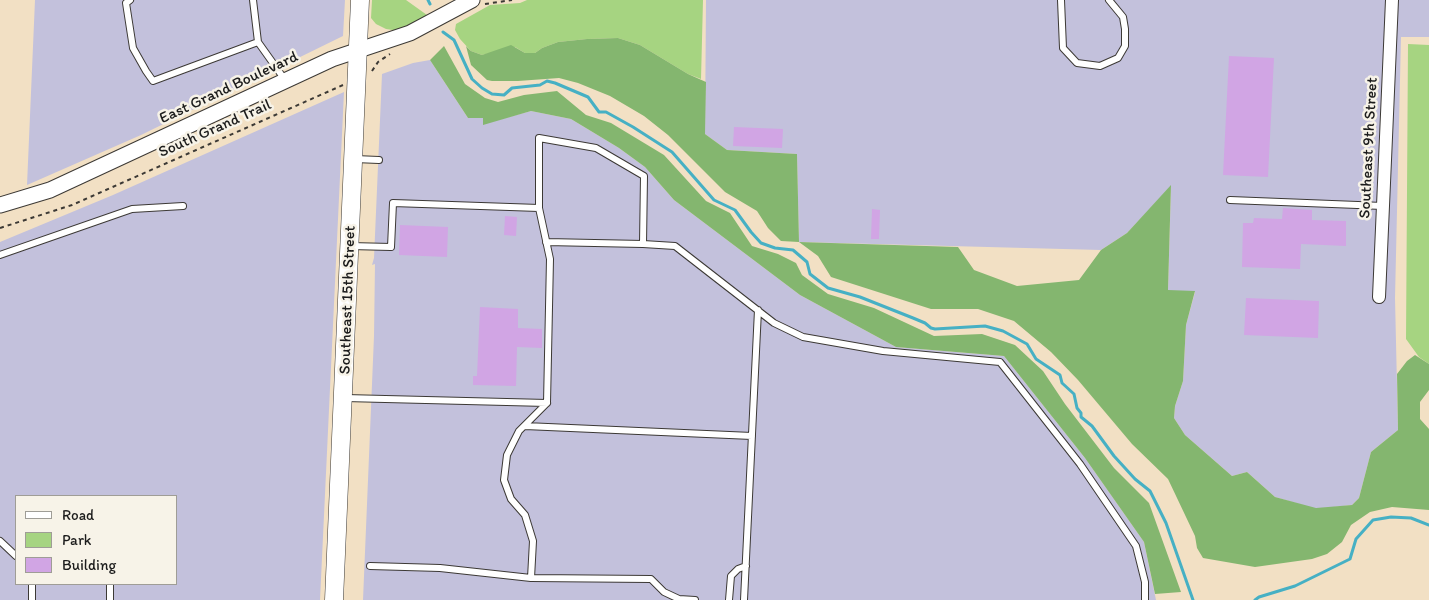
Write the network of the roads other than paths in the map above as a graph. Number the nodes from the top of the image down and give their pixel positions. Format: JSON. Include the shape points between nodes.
{"nodes":[{"id":1,"x":130,"y":0,"type":"edge"},
{"id":2,"x":253,"y":0,"type":"edge"},
{"id":3,"x":360,"y":0,"type":"edge"},
{"id":4,"x":472,"y":0,"type":"edge"},
{"id":5,"x":1061,"y":0,"type":"edge"},
{"id":6,"x":1109,"y":0,"type":"edge"},
{"id":7,"x":1392,"y":0,"type":"edge"},
{"id":8,"x":258,"y":42,"type":"junction"},
{"id":9,"x":358,"y":50,"type":"junction"},
{"id":10,"x":286,"y":81,"type":"junction"},
{"id":11,"x":354,"y":159,"type":"junction"},
{"id":12,"x":379,"y":160,"type":"dead end"},
{"id":13,"x":1230,"y":200,"type":"dead end"},
{"id":14,"x":0,"y":205,"type":"edge"},
{"id":15,"x":183,"y":206,"type":"dead end"},
{"id":16,"x":1383,"y":206,"type":"junction"},
{"id":17,"x":539,"y":208,"type":"junction"},
{"id":18,"x":546,"y":242,"type":"junction"},
{"id":19,"x":643,"y":244,"type":"junction"},
{"id":20,"x":350,"y":246,"type":"junction"},
{"id":21,"x":0,"y":254,"type":"edge"},
{"id":22,"x":1379,"y":297,"type":"dead end"},
{"id":23,"x":758,"y":310,"type":"junction"},
{"id":24,"x":344,"y":398,"type":"junction"},
{"id":25,"x":547,"y":403,"type":"junction"},
{"id":26,"x":525,"y":426,"type":"junction"},
{"id":27,"x":752,"y":436,"type":"junction"},
{"id":28,"x":0,"y":541,"type":"edge"},
{"id":29,"x":15,"y":555,"type":"edge"},
{"id":30,"x":370,"y":566,"type":"dead end"},
{"id":31,"x":746,"y":566,"type":"junction"},
{"id":32,"x":531,"y":578,"type":"junction"},
{"id":33,"x":32,"y":585,"type":"edge"},
{"id":34,"x":110,"y":585,"type":"edge"},
{"id":35,"x":32,"y":600,"type":"edge"},
{"id":36,"x":110,"y":600,"type":"edge"},
{"id":37,"x":334,"y":600,"type":"edge"},
{"id":38,"x":695,"y":600,"type":"edge"},
{"id":39,"x":729,"y":600,"type":"edge"},
{"id":40,"x":744,"y":600,"type":"edge"},
{"id":41,"x":1145,"y":600,"type":"edge"}],
"edges":[{"from":1,"to":8,"type":"lane","via":[[126,3],[133,48],[153,81]]},
{"from":2,"to":8,"type":"lane"},
{"from":3,"to":9,"type":"main road","name":"Southeast 15th Street"},
{"from":4,"to":9,"type":"street","name":"East Grand Boulevard","via":[[410,33]]},
{"from":5,"to":6,"type":"lane","via":[[1063,48],[1077,63],[1100,66],[1118,58],[1125,46],[1123,17]]},
{"from":7,"to":16,"type":"street","name":"Southeast 9th Street"},
{"from":8,"to":10,"type":"lane"},
{"from":9,"to":10,"type":"street","name":"East Grand Boulevard"},
{"from":9,"to":11,"type":"main road","name":"Southeast 15th Street"},
{"from":10,"to":14,"type":"street","name":"East Grand Boulevard","via":[[50,190]]},
{"from":11,"to":12,"type":"lane"},
{"from":11,"to":20,"type":"main road","name":"Southeast 15th Street"},
{"from":13,"to":16,"type":"lane"},
{"from":15,"to":21,"type":"lane","via":[[132,209]]},
{"from":16,"to":22,"type":"street","name":"Southeast 9th Street"},
{"from":17,"to":18,"type":"lane"},
{"from":17,"to":19,"type":"lane","via":[[539,138],[596,148],[644,176]]},
{"from":17,"to":20,"type":"lane","via":[[393,203],[391,247]]},
{"from":18,"to":19,"type":"lane"},
{"from":18,"to":25,"type":"lane","via":[[550,259]]},
{"from":19,"to":23,"type":"lane","via":[[675,246]]},
{"from":20,"to":24,"type":"main road","name":"Southeast 15th Street"},
{"from":23,"to":27,"type":"lane"},
{"from":23,"to":41,"type":"lane","via":[[774,323],[803,337],[883,351],[1000,362],[1080,464],[1136,546],[1145,582]]},
{"from":24,"to":25,"type":"lane"},
{"from":24,"to":37,"type":"main road","name":"Southeast 15th Street"},
{"from":25,"to":26,"type":"lane"},
{"from":26,"to":27,"type":"lane"},
{"from":26,"to":32,"type":"lane","via":[[507,455],[504,480],[511,499],[525,515],[533,541]]},
{"from":27,"to":31,"type":"lane"},
{"from":28,"to":29,"type":"lane"},
{"from":30,"to":32,"type":"lane","via":[[440,568]]},
{"from":31,"to":39,"type":"lane","via":[[731,576]]},
{"from":31,"to":40,"type":"lane"},
{"from":32,"to":38,"type":"lane","via":[[651,579],[664,592],[679,599]]},
{"from":33,"to":35,"type":"lane"},
{"from":34,"to":36,"type":"lane"}]}
